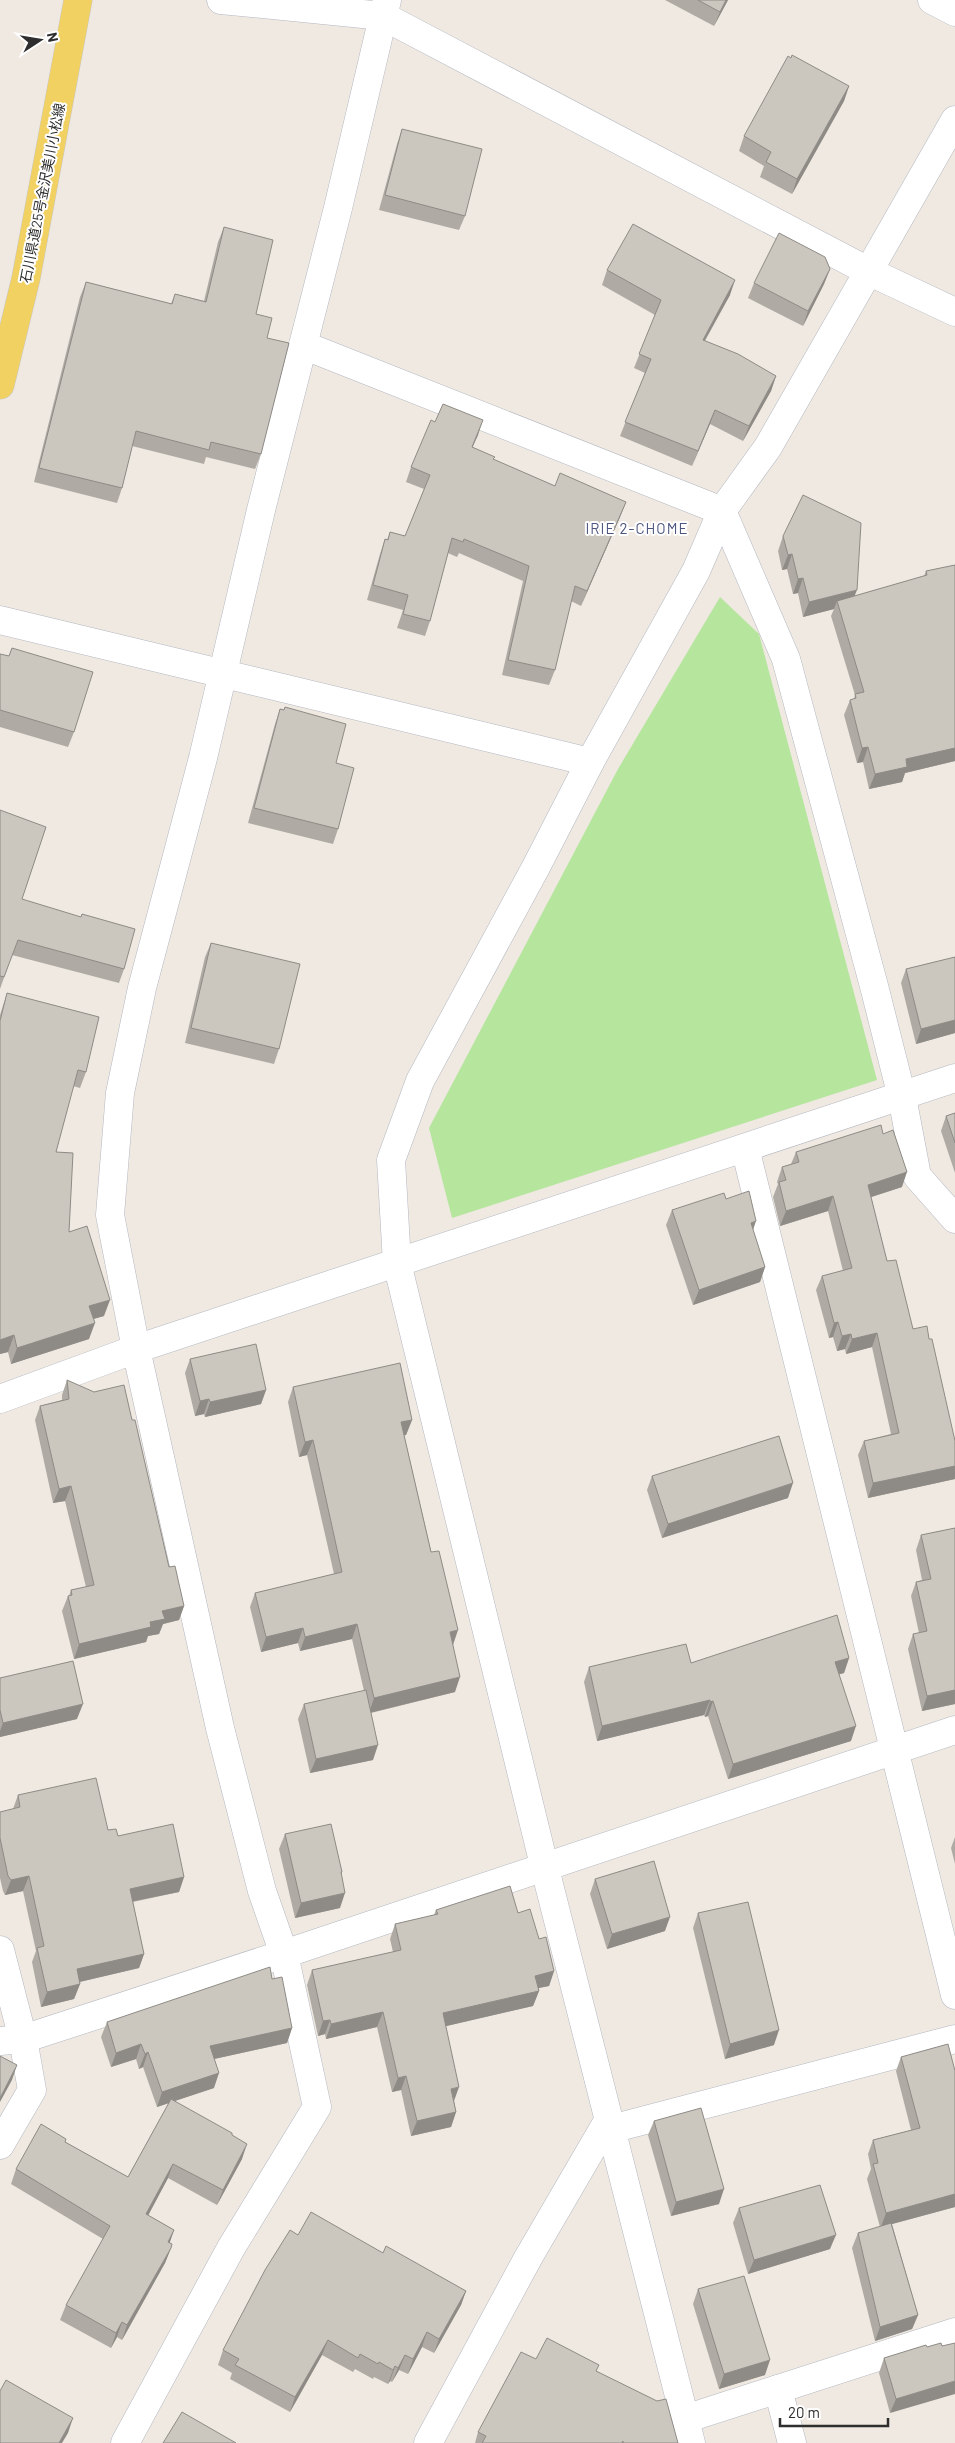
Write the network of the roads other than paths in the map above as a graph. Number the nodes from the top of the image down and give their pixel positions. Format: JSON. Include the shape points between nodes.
{"nodes":[{"id":1,"x":78,"y":0,"type":"edge"},
{"id":2,"x":221,"y":0,"type":"edge"},
{"id":3,"x":932,"y":0,"type":"edge"},
{"id":4,"x":385,"y":8,"type":"edge"},
{"id":5,"x":955,"y":12,"type":"edge"},
{"id":6,"x":955,"y":120,"type":"edge"},
{"id":7,"x":868,"y":271,"type":"junction"},
{"id":8,"x":955,"y":312,"type":"edge"},
{"id":9,"x":303,"y":345,"type":"junction"},
{"id":10,"x":0,"y":385,"type":"edge"},
{"id":11,"x":722,"y":511,"type":"junction"},
{"id":12,"x":0,"y":620,"type":"edge"},
{"id":13,"x":222,"y":673,"type":"junction"},
{"id":14,"x":590,"y":762,"type":"junction"},
{"id":15,"x":955,"y":1078,"type":"edge"},
{"id":16,"x":902,"y":1096,"type":"junction"},
{"id":17,"x":745,"y":1148,"type":"junction"},
{"id":18,"x":955,"y":1219,"type":"edge"},
{"id":19,"x":397,"y":1263,"type":"junction"},
{"id":20,"x":136,"y":1349,"type":"junction"},
{"id":21,"x":0,"y":1399,"type":"edge"},
{"id":22,"x":955,"y":1730,"type":"edge"},
{"id":23,"x":894,"y":1750,"type":"junction"},
{"id":24,"x":544,"y":1865,"type":"junction"},
{"id":25,"x":0,"y":1950,"type":"edge"},
{"id":26,"x":284,"y":1954,"type":"junction"},
{"id":27,"x":955,"y":1995,"type":"edge"},
{"id":28,"x":955,"y":2039,"type":"edge"},
{"id":29,"x":12,"y":2040,"type":"edge"},
{"id":30,"x":610,"y":2124,"type":"junction"},
{"id":31,"x":0,"y":2144,"type":"edge"},
{"id":32,"x":955,"y":2332,"type":"edge"},
{"id":33,"x":778,"y":2389,"type":"junction"},
{"id":34,"x":688,"y":2431,"type":"edge"},
{"id":35,"x":124,"y":2443,"type":"edge"},
{"id":36,"x":428,"y":2443,"type":"edge"},
{"id":37,"x":792,"y":2443,"type":"edge"}],
"edges":[{"from":1,"to":10,"type":"main road","name":"石川県道25号金沢美川小松線","via":[[26,278]]},
{"from":2,"to":4,"type":"street"},
{"from":3,"to":5,"type":"street"},
{"from":4,"to":7,"type":"street"},
{"from":4,"to":9,"type":"street"},
{"from":6,"to":7,"type":"street"},
{"from":7,"to":8,"type":"street"},
{"from":7,"to":11,"type":"street","via":[[768,447]]},
{"from":9,"to":11,"type":"street"},
{"from":9,"to":13,"type":"street"},
{"from":11,"to":14,"type":"street","via":[[696,571]]},
{"from":11,"to":16,"type":"street","via":[[786,659]]},
{"from":12,"to":13,"type":"street"},
{"from":13,"to":14,"type":"street"},
{"from":13,"to":20,"type":"street","via":[[203,758],[142,988],[120,1093],[110,1215]]},
{"from":14,"to":19,"type":"street","via":[[420,1081],[391,1160]]},
{"from":15,"to":16,"type":"street"},
{"from":16,"to":17,"type":"street"},
{"from":16,"to":18,"type":"street","via":[[917,1176]]},
{"from":17,"to":19,"type":"street"},
{"from":17,"to":23,"type":"street"},
{"from":19,"to":20,"type":"street"},
{"from":19,"to":24,"type":"street"},
{"from":20,"to":21,"type":"street"},
{"from":20,"to":26,"type":"street","via":[[220,1728],[262,1891]]},
{"from":22,"to":23,"type":"street"},
{"from":23,"to":24,"type":"street"},
{"from":23,"to":27,"type":"street"},
{"from":24,"to":26,"type":"street"},
{"from":24,"to":30,"type":"street"},
{"from":25,"to":29,"type":"street"},
{"from":26,"to":29,"type":"street"},
{"from":26,"to":35,"type":"street","via":[[317,2107],[231,2248]]},
{"from":28,"to":30,"type":"street"},
{"from":29,"to":31,"type":"street","via":[[32,2090]]},
{"from":30,"to":34,"type":"street"},
{"from":30,"to":36,"type":"street","via":[[528,2258]]},
{"from":32,"to":33,"type":"street"},
{"from":33,"to":34,"type":"street"},
{"from":33,"to":37,"type":"street"}]}
